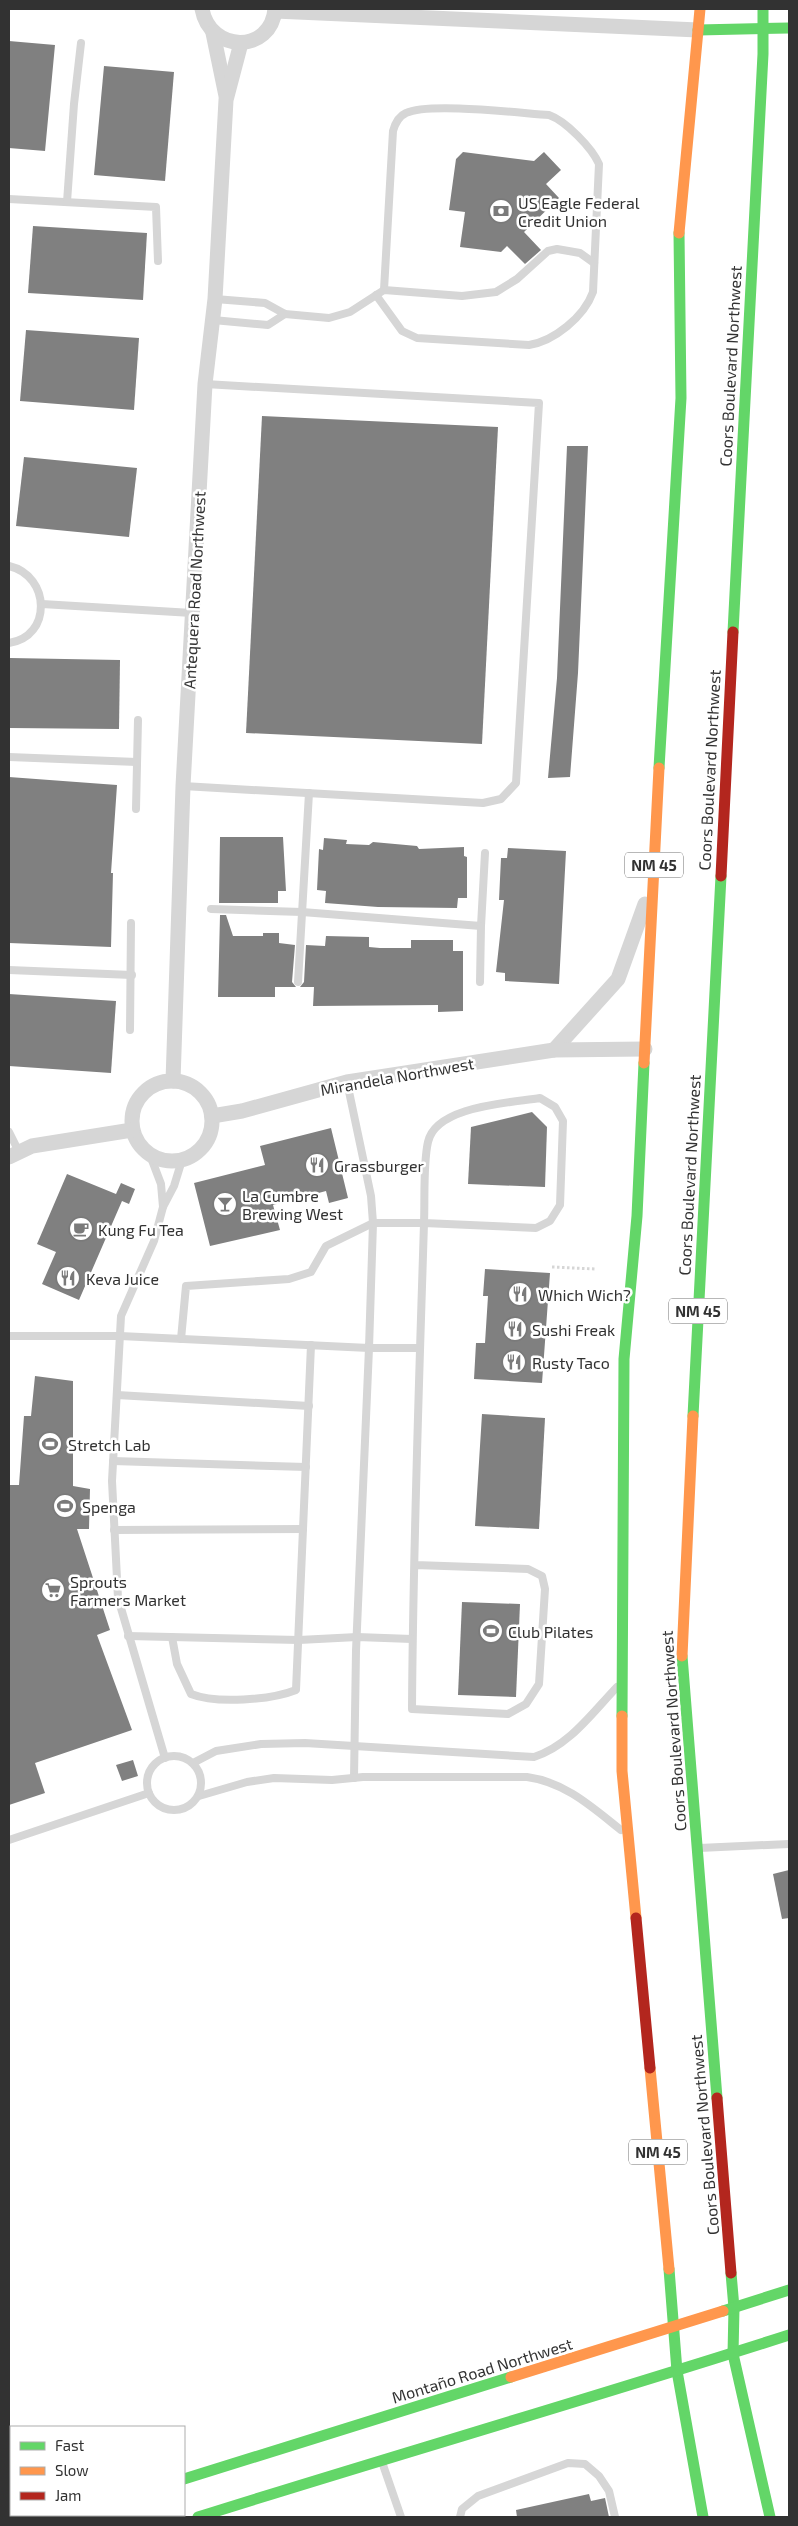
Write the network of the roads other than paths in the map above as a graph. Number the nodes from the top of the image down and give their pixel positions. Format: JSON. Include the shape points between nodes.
{"nodes":[{"id":1,"x":202,"y":9,"type":"edge"},
{"id":2,"x":700,"y":9,"type":"edge"},
{"id":3,"x":763,"y":9,"type":"edge"},
{"id":4,"x":275,"y":10,"type":"edge"},
{"id":5,"x":763,"y":28,"type":"junction"},
{"id":6,"x":789,"y":28,"type":"edge"},
{"id":7,"x":698,"y":30,"type":"junction"},
{"id":8,"x":213,"y":33,"type":"junction"},
{"id":9,"x":81,"y":43,"type":"dead end"},
{"id":10,"x":241,"y":43,"type":"junction"},
{"id":11,"x":226,"y":100,"type":"junction"},
{"id":12,"x":9,"y":199,"type":"edge"},
{"id":13,"x":67,"y":202,"type":"junction"},
{"id":14,"x":158,"y":261,"type":"dead end"},
{"id":15,"x":594,"y":264,"type":"junction"},
{"id":16,"x":384,"y":290,"type":"junction"},
{"id":17,"x":376,"y":295,"type":"junction"},
{"id":18,"x":214,"y":299,"type":"junction"},
{"id":19,"x":285,"y":314,"type":"junction"},
{"id":20,"x":213,"y":320,"type":"junction"},
{"id":21,"x":205,"y":384,"type":"junction"},
{"id":22,"x":9,"y":566,"type":"edge"},
{"id":23,"x":42,"y":604,"type":"junction"},
{"id":24,"x":192,"y":613,"type":"junction"},
{"id":25,"x":9,"y":643,"type":"edge"},
{"id":26,"x":138,"y":720,"type":"dead end"},
{"id":27,"x":9,"y":757,"type":"edge"},
{"id":28,"x":137,"y":762,"type":"junction"},
{"id":29,"x":183,"y":786,"type":"junction"},
{"id":30,"x":309,"y":793,"type":"junction"},
{"id":31,"x":136,"y":809,"type":"dead end"},
{"id":32,"x":485,"y":853,"type":"dead end"},
{"id":33,"x":654,"y":881,"type":"junction"},
{"id":34,"x":211,"y":909,"type":"dead end"},
{"id":35,"x":302,"y":912,"type":"junction"},
{"id":36,"x":131,"y":923,"type":"dead end"},
{"id":37,"x":481,"y":926,"type":"junction"},
{"id":38,"x":9,"y":970,"type":"edge"},
{"id":39,"x":132,"y":974,"type":"junction"},
{"id":40,"x":298,"y":982,"type":"dead end"},
{"id":41,"x":480,"y":982,"type":"dead end"},
{"id":42,"x":130,"y":1030,"type":"dead end"},
{"id":43,"x":645,"y":1049,"type":"junction"},
{"id":44,"x":554,"y":1050,"type":"junction"},
{"id":45,"x":173,"y":1081,"type":"junction"},
{"id":46,"x":347,"y":1082,"type":"junction"},
{"id":47,"x":212,"y":1116,"type":"junction"},
{"id":48,"x":132,"y":1130,"type":"junction"},
{"id":49,"x":9,"y":1132,"type":"edge"},
{"id":50,"x":14,"y":1155,"type":"edge"},
{"id":51,"x":150,"y":1155,"type":"junction"},
{"id":52,"x":182,"y":1160,"type":"junction"},
{"id":53,"x":164,"y":1207,"type":"junction"},
{"id":54,"x":373,"y":1223,"type":"junction"},
{"id":55,"x":424,"y":1223,"type":"junction"},
{"id":56,"x":9,"y":1336,"type":"edge"},
{"id":57,"x":120,"y":1336,"type":"junction"},
{"id":58,"x":181,"y":1339,"type":"junction"},
{"id":59,"x":311,"y":1346,"type":"junction"},
{"id":60,"x":368,"y":1348,"type":"junction"},
{"id":61,"x":420,"y":1348,"type":"junction"},
{"id":62,"x":117,"y":1395,"type":"junction"},
{"id":63,"x":309,"y":1406,"type":"junction"},
{"id":64,"x":113,"y":1462,"type":"junction"},
{"id":65,"x":306,"y":1467,"type":"junction"},
{"id":66,"x":304,"y":1529,"type":"junction"},
{"id":67,"x":114,"y":1530,"type":"junction"},
{"id":68,"x":415,"y":1565,"type":"junction"},
{"id":69,"x":128,"y":1636,"type":"junction"},
{"id":70,"x":172,"y":1637,"type":"junction"},
{"id":71,"x":357,"y":1638,"type":"junction"},
{"id":72,"x":412,"y":1639,"type":"junction"},
{"id":73,"x":299,"y":1640,"type":"junction"},
{"id":74,"x":622,"y":1682,"type":"junction"},
{"id":75,"x":355,"y":1748,"type":"junction"},
{"id":76,"x":165,"y":1758,"type":"junction"},
{"id":77,"x":193,"y":1763,"type":"junction"},
{"id":78,"x":354,"y":1778,"type":"junction"},
{"id":79,"x":148,"y":1793,"type":"junction"},
{"id":80,"x":199,"y":1796,"type":"junction"},
{"id":81,"x":627,"y":1835,"type":"junction"},
{"id":82,"x":9,"y":1840,"type":"edge"},
{"id":83,"x":789,"y":1844,"type":"edge"},
{"id":84,"x":698,"y":1848,"type":"junction"},
{"id":85,"x":789,"y":2290,"type":"edge"},
{"id":86,"x":734,"y":2308,"type":"junction"},
{"id":87,"x":675,"y":2327,"type":"junction"},
{"id":88,"x":789,"y":2335,"type":"edge"},
{"id":89,"x":732,"y":2354,"type":"junction"},
{"id":90,"x":677,"y":2372,"type":"junction"},
{"id":91,"x":382,"y":2460,"type":"junction"},
{"id":92,"x":200,"y":2474,"type":"junction"},
{"id":93,"x":185,"y":2479,"type":"edge"},
{"id":94,"x":185,"y":2486,"type":"edge"},
{"id":95,"x":198,"y":2517,"type":"edge"},
{"id":96,"x":401,"y":2517,"type":"edge"},
{"id":97,"x":460,"y":2517,"type":"edge"},
{"id":98,"x":615,"y":2517,"type":"edge"},
{"id":99,"x":703,"y":2517,"type":"edge"},
{"id":100,"x":770,"y":2517,"type":"edge"}],
"edges":[{"from":1,"to":8,"type":"street","name":"Antequera Road Northwest","via":[[207,26]]},
{"from":2,"to":7,"type":"main road","number":"NM 45"},
{"from":3,"to":5,"type":"main road","name":"Coors Boulevard Northwest","number":"NM 45"},
{"from":4,"to":7,"type":"street"},
{"from":4,"to":10,"type":"street","via":[[264,33]]},
{"from":5,"to":6,"type":"main road"},
{"from":5,"to":7,"type":"main road"},
{"from":5,"to":84,"type":"main road","name":"Coors Boulevard Northwest","number":"NM 45","via":[[681,1644]]},
{"from":7,"to":33,"type":"main road","number":"NM 45","via":[[679,234],[681,398],[665,638]]},
{"from":8,"to":10,"type":"street","via":[[226,41]]},
{"from":8,"to":11,"type":"street","name":"Antequera Road Northwest"},
{"from":9,"to":13,"type":"lane"},
{"from":10,"to":11,"type":"street","name":"Antequera Road Northwest"},
{"from":11,"to":18,"type":"street","name":"Antequera Road Northwest"},
{"from":12,"to":13,"type":"lane"},
{"from":13,"to":14,"type":"lane","via":[[156,208]]},
{"from":15,"to":16,"type":"lane","via":[[580,253],[558,249],[548,251],[518,279],[496,292],[462,296]]},
{"from":15,"to":16,"type":"lane","via":[[599,164],[595,155],[558,118],[417,109],[404,113],[392,131]]},
{"from":15,"to":17,"type":"lane","via":[[593,292],[583,309],[552,337],[529,345],[409,336]]},
{"from":16,"to":17,"type":"lane"},
{"from":17,"to":19,"type":"lane","via":[[350,312],[329,318]]},
{"from":18,"to":19,"type":"lane","via":[[265,303]]},
{"from":18,"to":20,"type":"street","name":"Antequera Road Northwest"},
{"from":19,"to":20,"type":"lane","via":[[268,325]]},
{"from":20,"to":21,"type":"street","name":"Antequera Road Northwest"},
{"from":21,"to":24,"type":"street","name":"Antequera Road Northwest"},
{"from":21,"to":30,"type":"lane","via":[[539,403],[516,784],[501,799],[483,804]]},
{"from":22,"to":23,"type":"lane","via":[[27,574],[34,582]]},
{"from":23,"to":24,"type":"lane"},
{"from":23,"to":25,"type":"lane","via":[[34,628]]},
{"from":24,"to":29,"type":"street","name":"Antequera Road Northwest"},
{"from":26,"to":28,"type":"lane"},
{"from":27,"to":28,"type":"lane"},
{"from":28,"to":31,"type":"lane"},
{"from":29,"to":30,"type":"lane"},
{"from":29,"to":45,"type":"street","name":"Antequera Road Northwest"},
{"from":30,"to":35,"type":"lane"},
{"from":32,"to":37,"type":"lane"},
{"from":33,"to":43,"type":"main road","number":"NM 45"},
{"from":33,"to":44,"type":"street","via":[[618,979]]},
{"from":34,"to":35,"type":"lane"},
{"from":35,"to":37,"type":"lane"},
{"from":35,"to":40,"type":"lane"},
{"from":36,"to":39,"type":"lane"},
{"from":37,"to":41,"type":"lane"},
{"from":38,"to":39,"type":"lane"},
{"from":39,"to":42,"type":"lane"},
{"from":43,"to":44,"type":"street","name":"Mirandela Northwest"},
{"from":43,"to":74,"type":"main road","number":"NM 45","via":[[637,1216],[624,1359]]},
{"from":44,"to":46,"type":"street","name":"Mirandela Northwest"},
{"from":45,"to":47,"type":"street","via":[[188,1083],[200,1091]]},
{"from":45,"to":48,"type":"street","via":[[154,1084],[142,1092],[134,1105]]},
{"from":46,"to":47,"type":"street","name":"Mirandela Northwest"},
{"from":46,"to":54,"type":"lane","via":[[371,1196]]},
{"from":47,"to":52,"type":"street","via":[[206,1144]]},
{"from":48,"to":50,"type":"street","via":[[32,1146]]},
{"from":48,"to":51,"type":"street","via":[[137,1142]]},
{"from":49,"to":50,"type":"lane"},
{"from":51,"to":52,"type":"street","via":[[168,1161]]},
{"from":51,"to":53,"type":"lane","via":[[161,1184]]},
{"from":52,"to":53,"type":"lane"},
{"from":53,"to":57,"type":"lane","via":[[154,1240],[121,1316]]},
{"from":54,"to":55,"type":"lane"},
{"from":54,"to":58,"type":"lane","via":[[326,1246],[311,1272],[289,1279],[186,1286]]},
{"from":54,"to":60,"type":"lane"},
{"from":55,"to":55,"type":"lane","via":[[536,1228],[550,1221],[560,1205],[563,1122],[555,1107],[540,1098],[456,1113],[438,1123],[428,1141]]},
{"from":55,"to":61,"type":"lane"},
{"from":56,"to":57,"type":"lane"},
{"from":57,"to":58,"type":"lane"},
{"from":57,"to":62,"type":"lane"},
{"from":58,"to":59,"type":"lane"},
{"from":59,"to":60,"type":"lane"},
{"from":59,"to":63,"type":"lane"},
{"from":60,"to":61,"type":"lane"},
{"from":60,"to":71,"type":"lane"},
{"from":61,"to":68,"type":"lane"},
{"from":62,"to":63,"type":"lane"},
{"from":62,"to":64,"type":"lane"},
{"from":63,"to":65,"type":"lane"},
{"from":64,"to":65,"type":"lane"},
{"from":64,"to":67,"type":"lane"},
{"from":65,"to":66,"type":"lane"},
{"from":66,"to":67,"type":"lane"},
{"from":66,"to":73,"type":"lane"},
{"from":67,"to":69,"type":"lane","via":[[118,1598]]},
{"from":68,"to":72,"type":"lane"},
{"from":68,"to":72,"type":"lane","via":[[528,1569],[542,1576],[545,1589],[539,1684],[526,1704],[508,1714],[412,1709]]},
{"from":69,"to":70,"type":"lane"},
{"from":69,"to":76,"type":"lane"},
{"from":70,"to":73,"type":"lane"},
{"from":70,"to":73,"type":"lane","via":[[177,1664],[191,1694],[205,1699],[281,1696],[296,1690]]},
{"from":71,"to":72,"type":"lane"},
{"from":71,"to":73,"type":"lane"},
{"from":71,"to":75,"type":"lane"},
{"from":74,"to":75,"type":"lane","via":[[566,1742],[551,1752],[534,1757]]},
{"from":74,"to":81,"type":"main road","number":"NM 45","via":[[622,1771]]},
{"from":75,"to":77,"type":"lane","via":[[305,1743],[260,1744],[216,1751]]},
{"from":75,"to":78,"type":"lane"},
{"from":76,"to":77,"type":"lane","via":[[176,1756]]},
{"from":76,"to":79,"type":"lane","via":[[152,1767],[148,1775]]},
{"from":77,"to":80,"type":"lane","via":[[201,1778]]},
{"from":78,"to":80,"type":"lane","via":[[274,1778]]},
{"from":78,"to":81,"type":"lane","via":[[542,1779],[579,1797]]},
{"from":79,"to":80,"type":"lane","via":[[160,1807],[168,1810],[186,1808]]},
{"from":79,"to":82,"type":"lane"},
{"from":81,"to":87,"type":"main road","number":"NM 45"},
{"from":83,"to":84,"type":"lane"},
{"from":84,"to":86,"type":"main road","name":"Coors Boulevard Northwest","number":"NM 45"},
{"from":85,"to":86,"type":"main road","name":"Montaño Road Northwest"},
{"from":86,"to":87,"type":"main road","name":"Montaño Road Northwest"},
{"from":86,"to":89,"type":"main road","name":"Coors Boulevard Northwest","number":"NM 45"},
{"from":87,"to":90,"type":"main road","number":"NM 45"},
{"from":87,"to":92,"type":"main road","name":"Montaño Road Northwest"},
{"from":88,"to":89,"type":"main road"},
{"from":89,"to":90,"type":"main road"},
{"from":89,"to":100,"type":"main road","name":"Coors Boulevard Northwest","number":"NM 45"},
{"from":90,"to":91,"type":"main road"},
{"from":90,"to":99,"type":"main road","number":"NM 45"},
{"from":91,"to":95,"type":"main road"},
{"from":91,"to":96,"type":"lane"},
{"from":92,"to":93,"type":"main road","name":"Montaño Road Northwest"},
{"from":92,"to":94,"type":"main road"},
{"from":97,"to":98,"type":"lane","via":[[462,2509],[478,2496],[568,2463],[584,2464],[599,2476],[609,2491]]}]}
